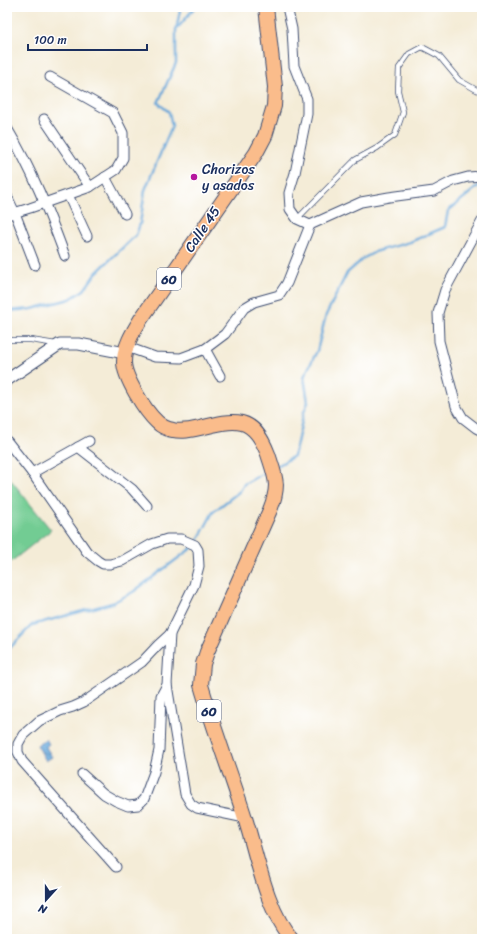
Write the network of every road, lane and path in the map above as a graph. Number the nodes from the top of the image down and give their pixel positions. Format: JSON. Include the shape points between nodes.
{"nodes":[{"id":1,"x":266,"y":7,"type":"edge"},
{"id":2,"x":287,"y":7,"type":"edge"},
{"id":3,"x":50,"y":77,"type":"dead end"},
{"id":4,"x":482,"y":93,"type":"edge"},
{"id":5,"x":44,"y":120,"type":"dead end"},
{"id":6,"x":7,"y":128,"type":"edge"},
{"id":7,"x":482,"y":176,"type":"edge"},
{"id":8,"x":105,"y":177,"type":"junction"},
{"id":9,"x":90,"y":187,"type":"junction"},
{"id":10,"x":68,"y":195,"type":"junction"},
{"id":11,"x":7,"y":196,"type":"edge"},
{"id":12,"x":45,"y":203,"type":"junction"},
{"id":13,"x":11,"y":214,"type":"edge"},
{"id":14,"x":125,"y":214,"type":"dead end"},
{"id":15,"x":297,"y":219,"type":"junction"},
{"id":16,"x":482,"y":221,"type":"edge"},
{"id":17,"x":310,"y":224,"type":"junction"},
{"id":18,"x":87,"y":236,"type":"dead end"},
{"id":19,"x":65,"y":256,"type":"dead end"},
{"id":20,"x":35,"y":265,"type":"dead end"},
{"id":21,"x":7,"y":340,"type":"edge"},
{"id":22,"x":60,"y":344,"type":"junction"},
{"id":23,"x":204,"y":349,"type":"junction"},
{"id":24,"x":126,"y":350,"type":"junction"},
{"id":25,"x":220,"y":376,"type":"dead end"},
{"id":26,"x":7,"y":380,"type":"edge"},
{"id":27,"x":482,"y":431,"type":"edge"},
{"id":28,"x":7,"y":441,"type":"edge"},
{"id":29,"x":89,"y":441,"type":"dead end"},
{"id":30,"x":78,"y":447,"type":"junction"},
{"id":31,"x":32,"y":472,"type":"junction"},
{"id":32,"x":147,"y":506,"type":"dead end"},
{"id":33,"x":170,"y":634,"type":"junction"},
{"id":34,"x":167,"y":685,"type":"junction"},
{"id":35,"x":82,"y":774,"type":"dead end"},
{"id":36,"x":245,"y":818,"type":"junction"},
{"id":37,"x":116,"y":867,"type":"dead end"},
{"id":38,"x":292,"y":939,"type":"edge"}],
"edges":[{"from":1,"to":24,"type":"main road","name":"Calle 45","number":"60","via":[[275,87],[274,106],[265,136],[256,153],[140,319]]},
{"from":2,"to":15,"type":"street","via":[[292,29],[294,66],[307,99],[307,114],[289,192],[290,209]]},
{"from":3,"to":8,"type":"street","via":[[113,113],[123,133],[123,158],[116,170]]},
{"from":4,"to":15,"type":"lane","via":[[459,80],[439,56],[422,47],[409,54],[400,68],[398,91],[403,112],[395,135],[355,160]]},
{"from":5,"to":9,"type":"street"},
{"from":6,"to":12,"type":"street","via":[[23,155]]},
{"from":7,"to":17,"type":"street","via":[[453,181],[434,191],[361,202]]},
{"from":8,"to":9,"type":"street"},
{"from":8,"to":14,"type":"street"},
{"from":9,"to":10,"type":"street"},
{"from":10,"to":12,"type":"street"},
{"from":10,"to":18,"type":"street"},
{"from":11,"to":13,"type":"street"},
{"from":12,"to":13,"type":"street"},
{"from":12,"to":19,"type":"street"},
{"from":13,"to":20,"type":"street"},
{"from":15,"to":17,"type":"street"},
{"from":16,"to":27,"type":"street","via":[[445,290],[438,313],[439,342],[456,406],[463,418]]},
{"from":17,"to":23,"type":"street","via":[[287,283],[278,295],[254,302],[244,308],[225,334]]},
{"from":21,"to":22,"type":"lane"},
{"from":22,"to":24,"type":"street"},
{"from":22,"to":26,"type":"street"},
{"from":23,"to":24,"type":"street","via":[[181,358],[155,357]]},
{"from":23,"to":25,"type":"street"},
{"from":24,"to":36,"type":"main road","name":"Calle 45","number":"60","via":[[125,372],[158,424],[181,431],[221,422],[244,423],[260,436],[277,483],[276,495],[207,652],[202,674],[201,685],[206,702]]},
{"from":28,"to":31,"type":"street"},
{"from":29,"to":30,"type":"street"},
{"from":30,"to":31,"type":"street"},
{"from":30,"to":32,"type":"street","via":[[132,489]]},
{"from":31,"to":33,"type":"street","via":[[87,552],[103,564],[122,561],[152,544],[167,540],[181,540],[195,545],[198,550],[199,566],[194,585]]},
{"from":33,"to":34,"type":"street"},
{"from":33,"to":37,"type":"street","via":[[142,662],[84,702],[39,721],[23,735],[18,744],[22,761]]},
{"from":34,"to":35,"type":"street","via":[[161,696],[159,750],[144,799],[138,804],[128,806],[116,802]]},
{"from":34,"to":36,"type":"street","via":[[185,794],[197,808]]},
{"from":36,"to":38,"type":"main road","number":"60","via":[[269,899],[278,919]]}]}
